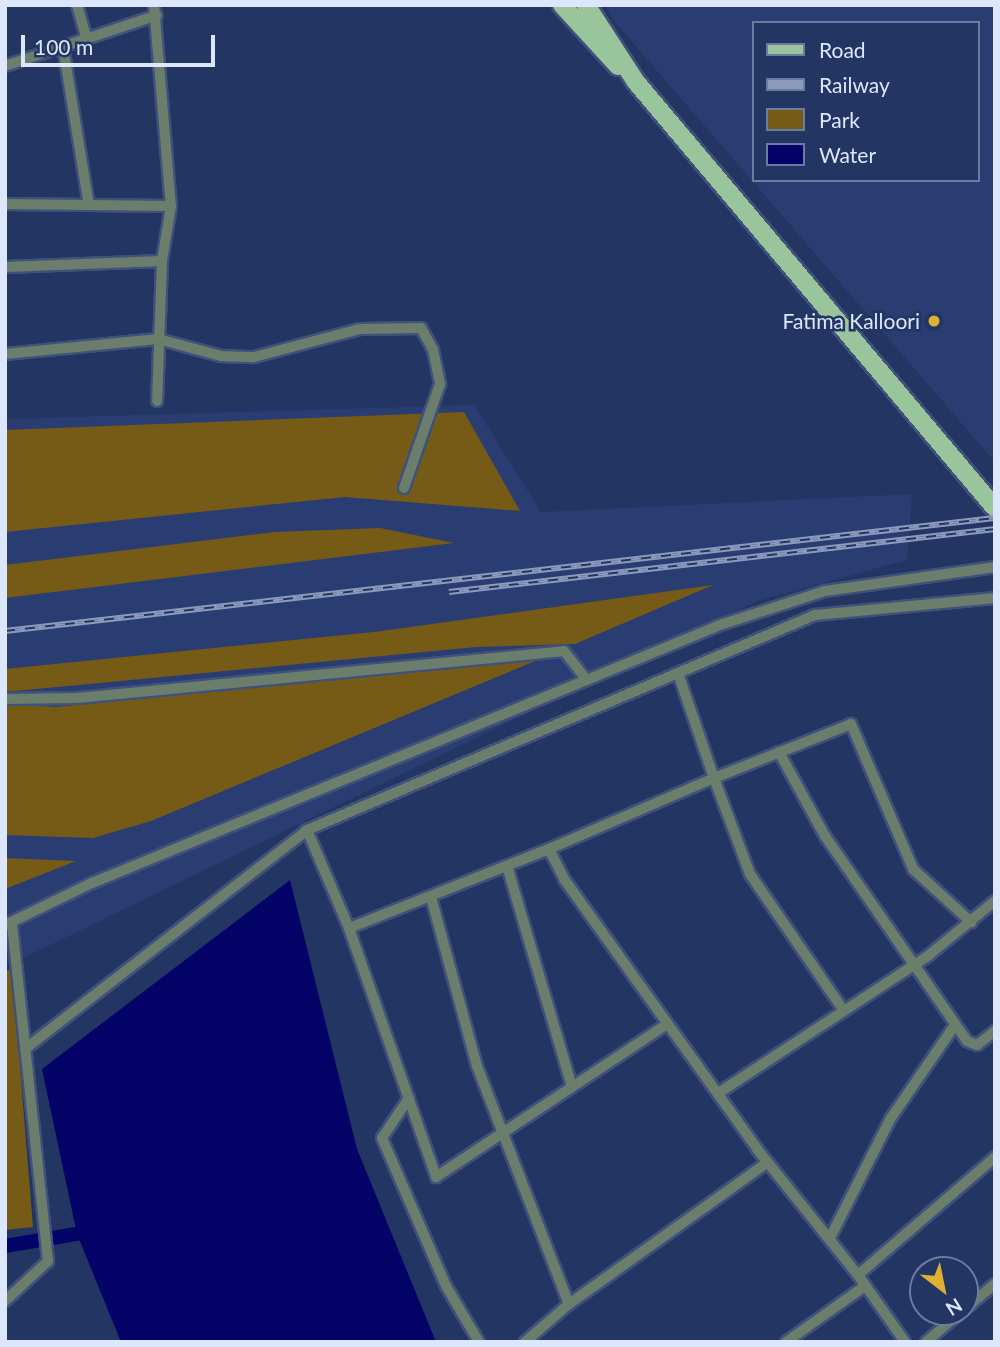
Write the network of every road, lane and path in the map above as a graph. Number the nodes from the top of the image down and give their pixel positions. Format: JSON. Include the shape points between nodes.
{"nodes":[{"id":1,"x":77,"y":5,"type":"edge"},
{"id":2,"x":562,"y":5,"type":"edge"},
{"id":3,"x":586,"y":5,"type":"edge"},
{"id":4,"x":156,"y":10,"type":"edge"},
{"id":5,"x":87,"y":38,"type":"junction"},
{"id":6,"x":63,"y":47,"type":"junction"},
{"id":7,"x":5,"y":66,"type":"edge"},
{"id":8,"x":636,"y":82,"type":"junction"},
{"id":9,"x":5,"y":204,"type":"edge"},
{"id":10,"x":89,"y":205,"type":"junction"},
{"id":11,"x":171,"y":206,"type":"junction"},
{"id":12,"x":162,"y":261,"type":"junction"},
{"id":13,"x":5,"y":267,"type":"edge"},
{"id":14,"x":158,"y":339,"type":"junction"},
{"id":15,"x":5,"y":354,"type":"edge"},
{"id":16,"x":157,"y":401,"type":"dead end"},
{"id":17,"x":404,"y":488,"type":"dead end"},
{"id":18,"x":995,"y":508,"type":"edge"},
{"id":19,"x":995,"y":567,"type":"edge"},
{"id":20,"x":995,"y":598,"type":"edge"},
{"id":21,"x":678,"y":673,"type":"junction"},
{"id":22,"x":584,"y":678,"type":"junction"},
{"id":23,"x":5,"y":699,"type":"edge"},
{"id":24,"x":779,"y":752,"type":"junction"},
{"id":25,"x":714,"y":778,"type":"junction"},
{"id":26,"x":307,"y":830,"type":"junction"},
{"id":27,"x":549,"y":849,"type":"junction"},
{"id":28,"x":507,"y":866,"type":"junction"},
{"id":29,"x":431,"y":897,"type":"junction"},
{"id":30,"x":995,"y":901,"type":"edge"},
{"id":31,"x":971,"y":922,"type":"junction"},
{"id":32,"x":8,"y":923,"type":"edge"},
{"id":33,"x":349,"y":928,"type":"junction"},
{"id":34,"x":916,"y":964,"type":"junction"},
{"id":35,"x":842,"y":1008,"type":"junction"},
{"id":36,"x":667,"y":1024,"type":"junction"},
{"id":37,"x":956,"y":1025,"type":"junction"},
{"id":38,"x":995,"y":1031,"type":"edge"},
{"id":39,"x":25,"y":1049,"type":"junction"},
{"id":40,"x":572,"y":1087,"type":"junction"},
{"id":41,"x":720,"y":1092,"type":"junction"},
{"id":42,"x":409,"y":1098,"type":"junction"},
{"id":43,"x":504,"y":1132,"type":"junction"},
{"id":44,"x":995,"y":1157,"type":"edge"},
{"id":45,"x":768,"y":1162,"type":"junction"},
{"id":46,"x":830,"y":1238,"type":"junction"},
{"id":47,"x":858,"y":1275,"type":"junction"},
{"id":48,"x":995,"y":1283,"type":"edge"},
{"id":49,"x":865,"y":1286,"type":"junction"},
{"id":50,"x":979,"y":1296,"type":"edge"},
{"id":51,"x":5,"y":1301,"type":"edge"},
{"id":52,"x":569,"y":1304,"type":"junction"},
{"id":53,"x":944,"y":1326,"type":"edge"},
{"id":54,"x":479,"y":1342,"type":"edge"},
{"id":55,"x":525,"y":1342,"type":"edge"},
{"id":56,"x":786,"y":1342,"type":"edge"},
{"id":57,"x":905,"y":1342,"type":"edge"},
{"id":58,"x":926,"y":1342,"type":"edge"}],
"edges":[{"from":1,"to":5,"type":"street"},
{"from":2,"to":8,"type":"main road"},
{"from":3,"to":8,"type":"main road"},
{"from":4,"to":5,"type":"street"},
{"from":4,"to":11,"type":"street"},
{"from":5,"to":6,"type":"street"},
{"from":6,"to":7,"type":"street"},
{"from":6,"to":10,"type":"street"},
{"from":8,"to":18,"type":"main road"},
{"from":9,"to":10,"type":"street"},
{"from":10,"to":11,"type":"street"},
{"from":11,"to":12,"type":"street"},
{"from":12,"to":13,"type":"street"},
{"from":12,"to":14,"type":"street"},
{"from":14,"to":15,"type":"street"},
{"from":14,"to":16,"type":"street"},
{"from":14,"to":17,"type":"street","via":[[221,356],[254,357],[360,329],[404,323],[421,328],[433,350],[440,384]]},
{"from":19,"to":22,"type":"street","via":[[825,591]]},
{"from":20,"to":21,"type":"street","via":[[815,615]]},
{"from":21,"to":25,"type":"street"},
{"from":21,"to":26,"type":"street"},
{"from":22,"to":23,"type":"street","via":[[564,651],[77,698]]},
{"from":22,"to":32,"type":"street"},
{"from":24,"to":25,"type":"street"},
{"from":24,"to":31,"type":"street","via":[[851,724],[913,869]]},
{"from":24,"to":34,"type":"street","via":[[825,836]]},
{"from":25,"to":27,"type":"street"},
{"from":25,"to":35,"type":"street","via":[[750,874]]},
{"from":26,"to":33,"type":"street"},
{"from":26,"to":39,"type":"street"},
{"from":27,"to":28,"type":"street"},
{"from":27,"to":36,"type":"street"},
{"from":28,"to":29,"type":"street"},
{"from":28,"to":40,"type":"street"},
{"from":29,"to":33,"type":"street"},
{"from":29,"to":43,"type":"street","via":[[477,1066]]},
{"from":30,"to":31,"type":"street"},
{"from":31,"to":34,"type":"street"},
{"from":32,"to":39,"type":"street"},
{"from":33,"to":42,"type":"street"},
{"from":34,"to":35,"type":"street"},
{"from":34,"to":37,"type":"street"},
{"from":35,"to":41,"type":"street"},
{"from":36,"to":40,"type":"street"},
{"from":36,"to":41,"type":"street"},
{"from":37,"to":38,"type":"street","via":[[972,1045]]},
{"from":37,"to":46,"type":"street","via":[[891,1118]]},
{"from":39,"to":51,"type":"street","via":[[47,1245],[41,1273]]},
{"from":40,"to":43,"type":"street"},
{"from":41,"to":45,"type":"street"},
{"from":42,"to":43,"type":"street","via":[[436,1177]]},
{"from":42,"to":54,"type":"street","via":[[382,1138],[446,1286]]},
{"from":43,"to":52,"type":"street"},
{"from":44,"to":47,"type":"street"},
{"from":45,"to":46,"type":"street"},
{"from":45,"to":52,"type":"street"},
{"from":46,"to":47,"type":"street"},
{"from":47,"to":49,"type":"street"},
{"from":48,"to":50,"type":"street"},
{"from":49,"to":56,"type":"street"},
{"from":49,"to":57,"type":"street"},
{"from":52,"to":55,"type":"street"},
{"from":53,"to":58,"type":"street"}]}
